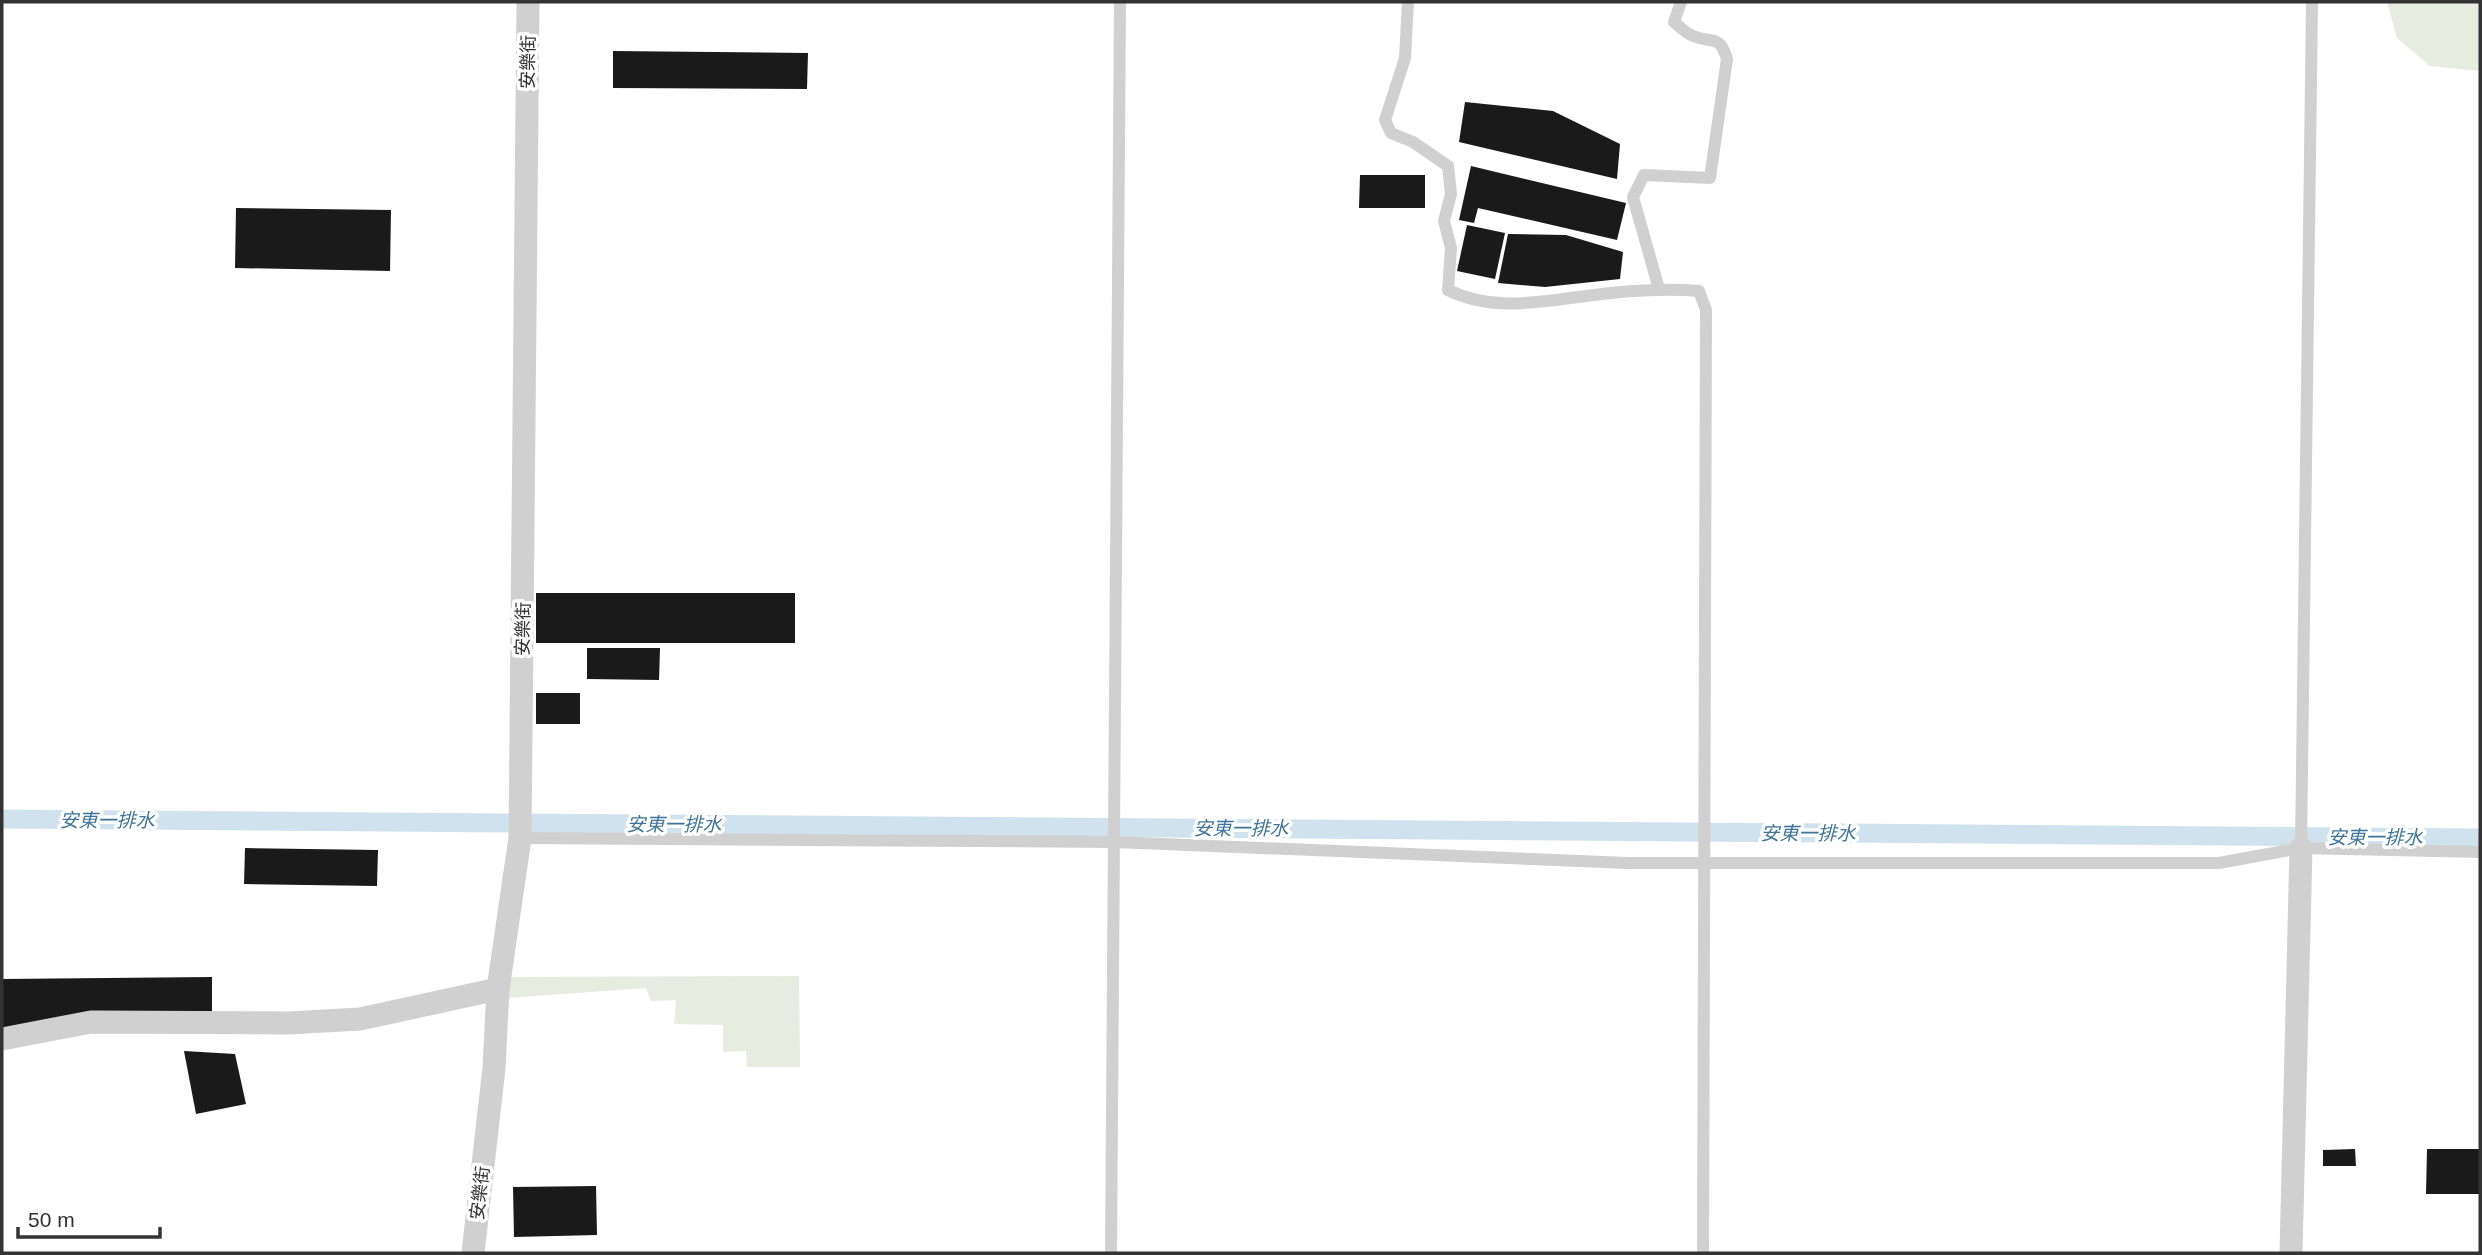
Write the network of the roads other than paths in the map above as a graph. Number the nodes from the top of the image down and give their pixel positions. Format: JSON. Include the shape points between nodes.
{"nodes":[{"id":1,"x":528,"y":2,"type":"edge"},
{"id":2,"x":1120,"y":2,"type":"edge"},
{"id":3,"x":1408,"y":2,"type":"edge"},
{"id":4,"x":1681,"y":2,"type":"edge"},
{"id":5,"x":2312,"y":2,"type":"edge"},
{"id":6,"x":1659,"y":289,"type":"junction"},
{"id":7,"x":520,"y":838,"type":"junction"},
{"id":8,"x":1115,"y":842,"type":"junction"},
{"id":9,"x":2301,"y":848,"type":"junction"},
{"id":10,"x":2480,"y":852,"type":"edge"},
{"id":11,"x":1706,"y":863,"type":"junction"},
{"id":12,"x":498,"y":989,"type":"junction"},
{"id":13,"x":2,"y":1039,"type":"edge"},
{"id":14,"x":473,"y":1253,"type":"edge"},
{"id":15,"x":1111,"y":1253,"type":"edge"},
{"id":16,"x":1703,"y":1253,"type":"edge"},
{"id":17,"x":2291,"y":1253,"type":"edge"}],
"edges":[{"from":1,"to":7,"type":"street","name":"安樂街"},
{"from":2,"to":8,"type":"lane"},
{"from":3,"to":6,"type":"lane","via":[[1405,58],[1385,120],[1391,133],[1448,166],[1451,194],[1444,221],[1451,248],[1448,290],[1471,301],[1530,305]]},
{"from":4,"to":6,"type":"lane","via":[[1674,22],[1693,36],[1715,39],[1727,59],[1710,178],[1644,175],[1633,197]]},
{"from":5,"to":9,"type":"lane"},
{"from":6,"to":11,"type":"lane","via":[[1699,291],[1706,310]]},
{"from":7,"to":8,"type":"lane"},
{"from":7,"to":12,"type":"street","name":"安樂街"},
{"from":8,"to":11,"type":"lane"},
{"from":8,"to":15,"type":"lane"},
{"from":9,"to":10,"type":"lane"},
{"from":9,"to":11,"type":"lane","via":[[2219,863]]},
{"from":9,"to":17,"type":"street"},
{"from":11,"to":16,"type":"lane"},
{"from":12,"to":13,"type":"street","via":[[360,1019],[91,1022]]},
{"from":12,"to":14,"type":"street","name":"安樂街"}]}
